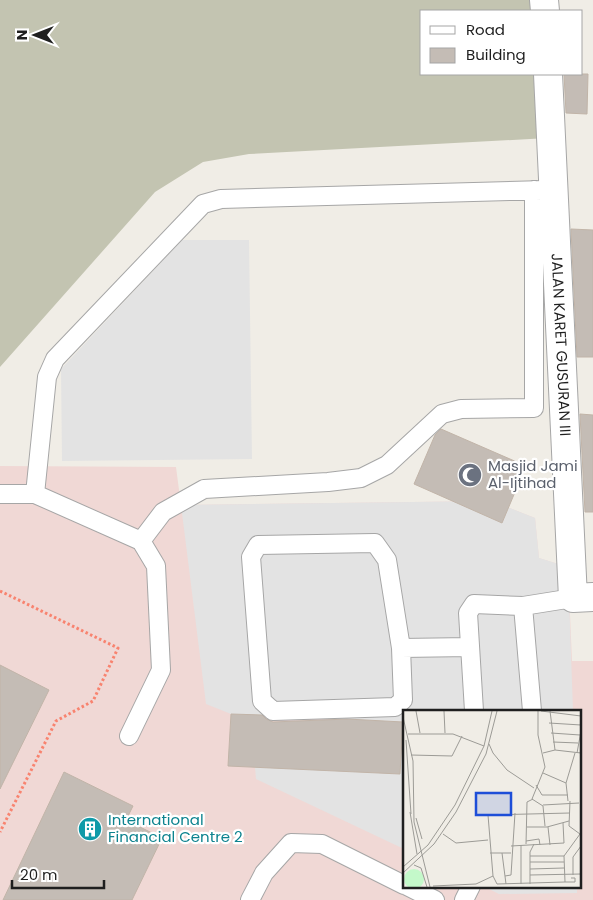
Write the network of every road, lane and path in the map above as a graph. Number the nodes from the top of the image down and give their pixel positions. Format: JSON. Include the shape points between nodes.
{"nodes":[{"id":1,"x":548,"y":75,"type":"edge"},
{"id":2,"x":544,"y":190,"type":"junction"},
{"id":3,"x":0,"y":494,"type":"edge"},
{"id":4,"x":35,"y":494,"type":"junction"},
{"id":5,"x":141,"y":541,"type":"junction"},
{"id":6,"x":0,"y":591,"type":"edge"},
{"id":7,"x":583,"y":597,"type":"edge"},
{"id":8,"x":523,"y":606,"type":"junction"},
{"id":9,"x":470,"y":647,"type":"junction"},
{"id":10,"x":401,"y":648,"type":"junction"},
{"id":11,"x":474,"y":710,"type":"edge"},
{"id":12,"x":532,"y":710,"type":"edge"},
{"id":13,"x":129,"y":736,"type":"dead end"},
{"id":14,"x":2,"y":825,"type":"edge"},
{"id":15,"x":0,"y":832,"type":"edge"},
{"id":16,"x":403,"y":885,"type":"edge"},
{"id":17,"x":409,"y":888,"type":"edge"},
{"id":18,"x":470,"y":888,"type":"edge"},
{"id":19,"x":250,"y":900,"type":"edge"},
{"id":20,"x":435,"y":900,"type":"edge"},
{"id":21,"x":464,"y":900,"type":"edge"}],
"edges":[{"from":1,"to":2,"type":"street","name":"JALAN KARET GUSURAN III"},
{"from":2,"to":4,"type":"lane","via":[[220,198],[203,204],[55,359],[47,377]]},
{"from":2,"to":5,"type":"lane","via":[[534,408],[461,408],[442,414],[388,465],[361,478],[204,489],[163,512]]},
{"from":2,"to":7,"type":"street","name":"JALAN KARET GUSURAN III"},
{"from":3,"to":4,"type":"lane"},
{"from":4,"to":5,"type":"lane"},
{"from":5,"to":13,"type":"lane","via":[[156,566],[161,670]]},
{"from":6,"to":14,"type":"path","via":[[118,648],[93,701],[56,721]]},
{"from":7,"to":8,"type":"lane"},
{"from":8,"to":9,"type":"lane","via":[[474,604],[468,613]]},
{"from":8,"to":12,"type":"lane"},
{"from":9,"to":10,"type":"lane"},
{"from":9,"to":11,"type":"lane"},
{"from":10,"to":10,"type":"lane","via":[[387,560],[375,544],[258,545],[251,557],[262,701],[273,711],[395,707],[403,700]]},
{"from":14,"to":15,"type":"path"},
{"from":16,"to":19,"type":"lane","via":[[322,844],[291,843],[264,873]]},
{"from":17,"to":20,"type":"lane"},
{"from":18,"to":21,"type":"lane"}]}
